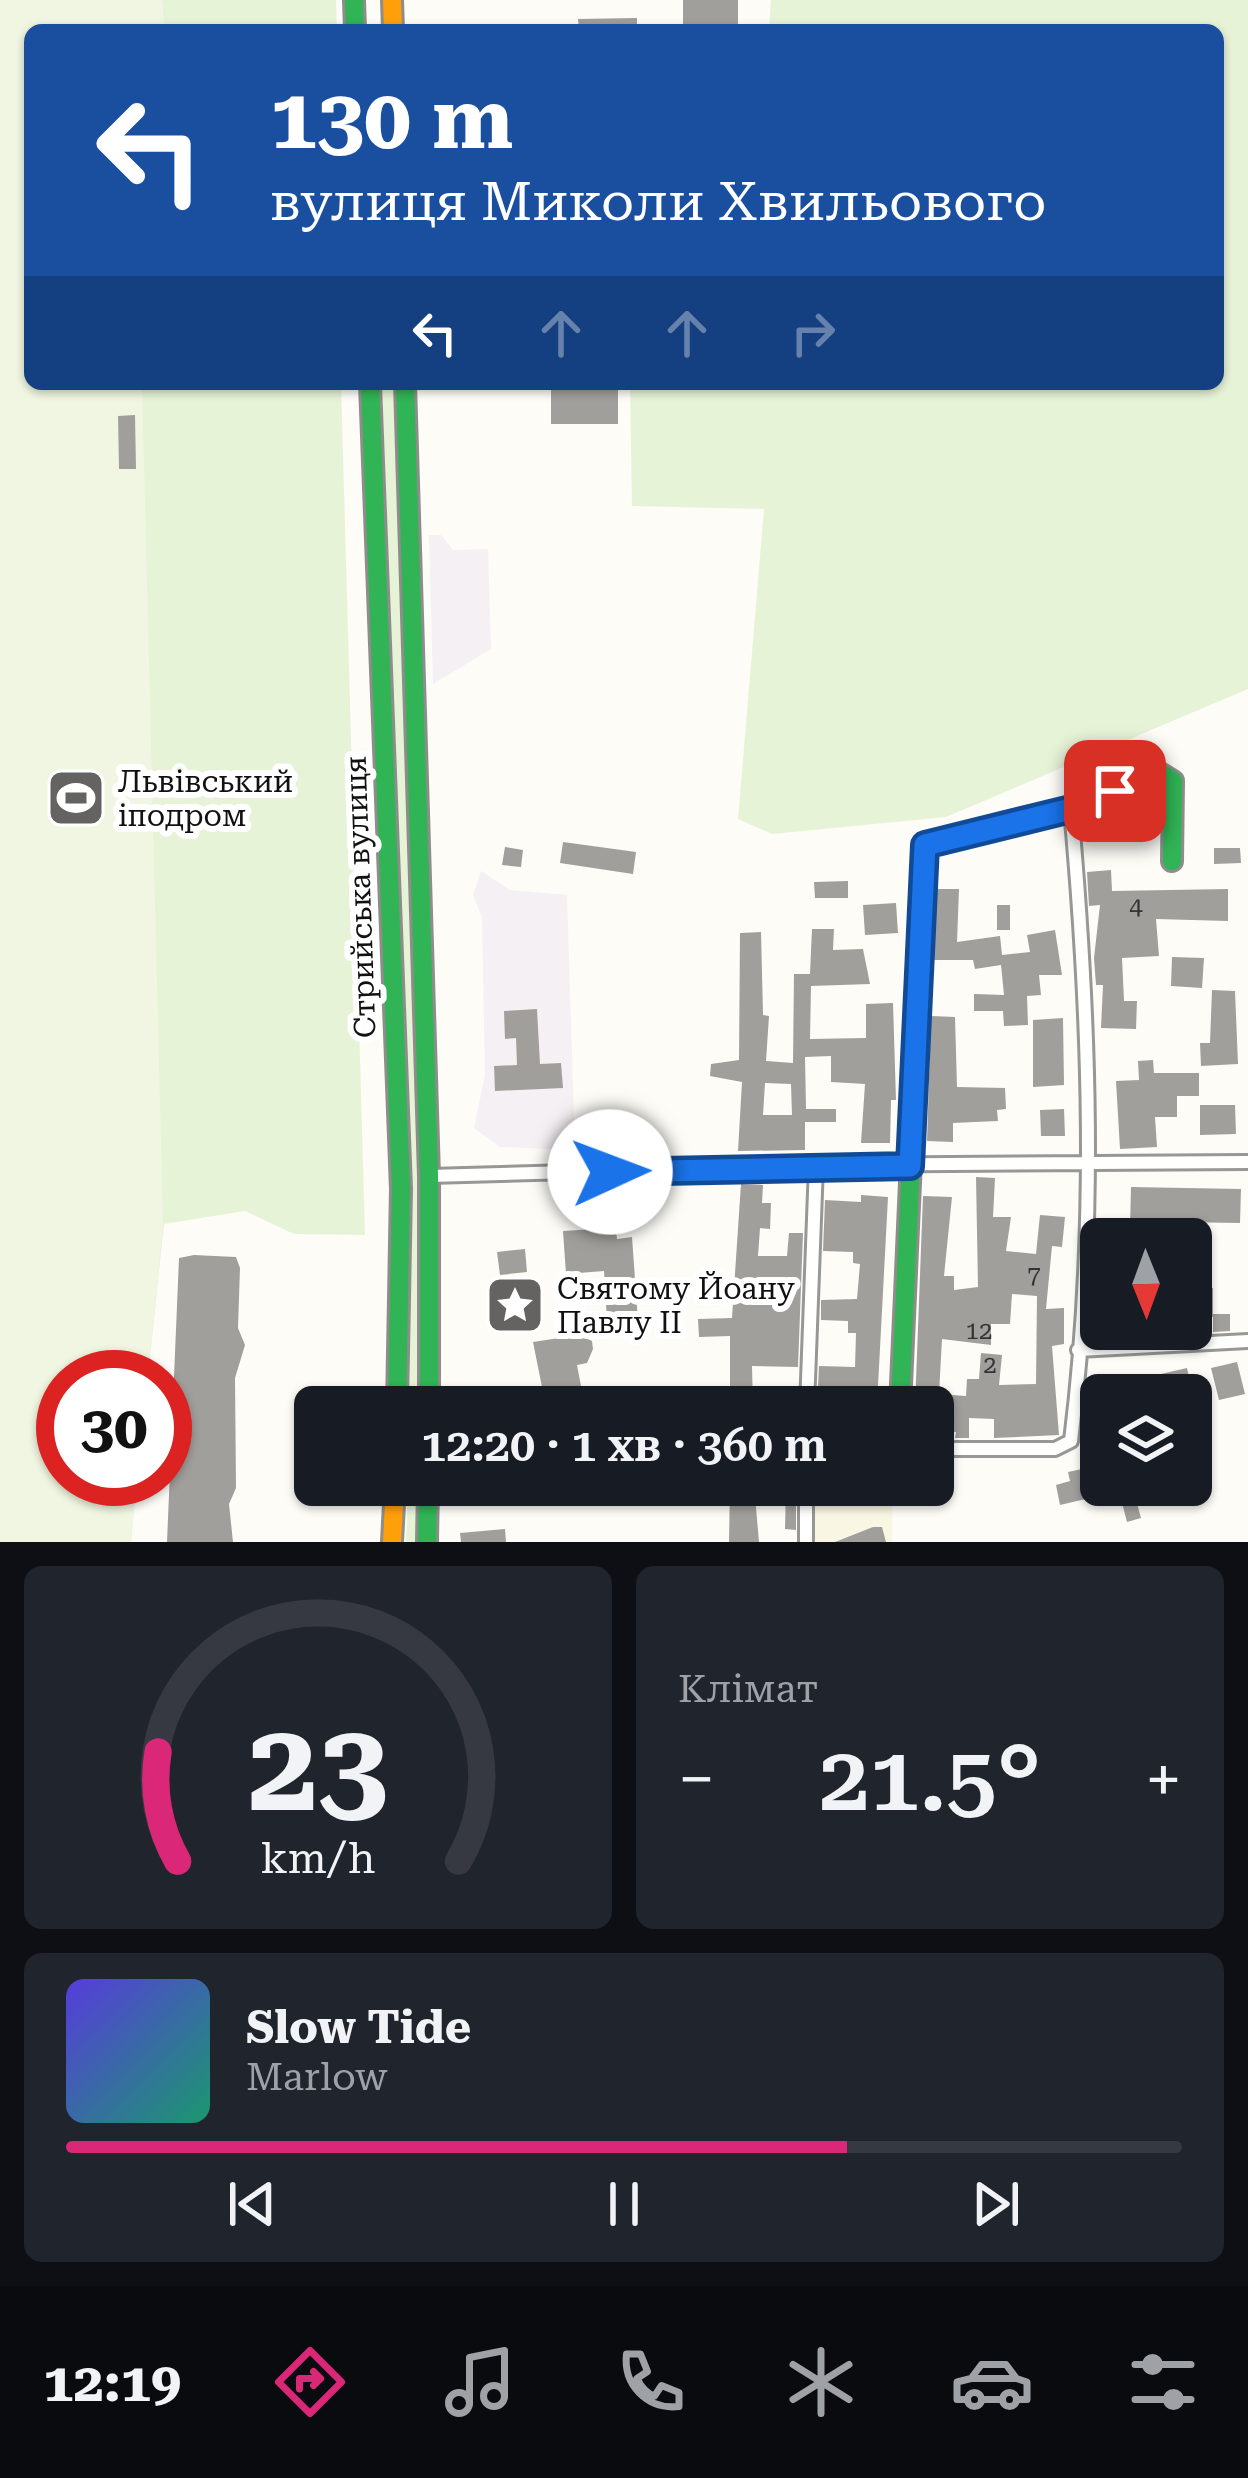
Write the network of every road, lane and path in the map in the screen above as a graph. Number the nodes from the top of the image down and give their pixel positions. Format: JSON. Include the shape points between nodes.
{"nodes":[{"id":1,"x":370,"y":390,"type":"edge"},
{"id":2,"x":405,"y":390,"type":"edge"},
{"id":3,"x":1071,"y":809,"type":"junction"},
{"id":4,"x":1172,"y":861,"type":"dead end"},
{"id":5,"x":1248,"y":1162,"type":"edge"},
{"id":6,"x":816,"y":1165,"type":"junction"},
{"id":7,"x":1092,"y":1165,"type":"junction"},
{"id":8,"x":910,"y":1166,"type":"junction"},
{"id":9,"x":430,"y":1176,"type":"junction"},
{"id":10,"x":1248,"y":1342,"type":"edge"},
{"id":11,"x":1078,"y":1350,"type":"junction"},
{"id":12,"x":398,"y":1386,"type":"edge"},
{"id":13,"x":429,"y":1386,"type":"edge"},
{"id":14,"x":808,"y":1386,"type":"edge"},
{"id":15,"x":901,"y":1386,"type":"edge"},
{"id":16,"x":954,"y":1448,"type":"edge"},
{"id":17,"x":393,"y":1506,"type":"edge"},
{"id":18,"x":428,"y":1506,"type":"edge"},
{"id":19,"x":806,"y":1506,"type":"edge"},
{"id":20,"x":392,"y":1542,"type":"edge"},
{"id":21,"x":427,"y":1542,"type":"edge"},
{"id":22,"x":806,"y":1542,"type":"edge"}],
"edges":[{"from":1,"to":12,"type":"main road","name":"Стрийська вулиця","via":[[401,1189]]},
{"from":2,"to":9,"type":"main road","name":"Стрийська вулиця"},
{"from":3,"to":4,"type":"main road","via":[[1167,774]]},
{"from":3,"to":7,"type":"street"},
{"from":3,"to":8,"type":"main road","via":[[925,845]]},
{"from":5,"to":7,"type":"street"},
{"from":6,"to":8,"type":"street"},
{"from":6,"to":9,"type":"street"},
{"from":6,"to":14,"type":"street"},
{"from":7,"to":8,"type":"street"},
{"from":7,"to":11,"type":"street"},
{"from":8,"to":15,"type":"main road"},
{"from":9,"to":13,"type":"main road","name":"Стрийська вулиця"},
{"from":10,"to":11,"type":"street"},
{"from":11,"to":16,"type":"street","via":[[1070,1444]]},
{"from":17,"to":20,"type":"main road"},
{"from":18,"to":21,"type":"main road"},
{"from":19,"to":22,"type":"street"}]}
